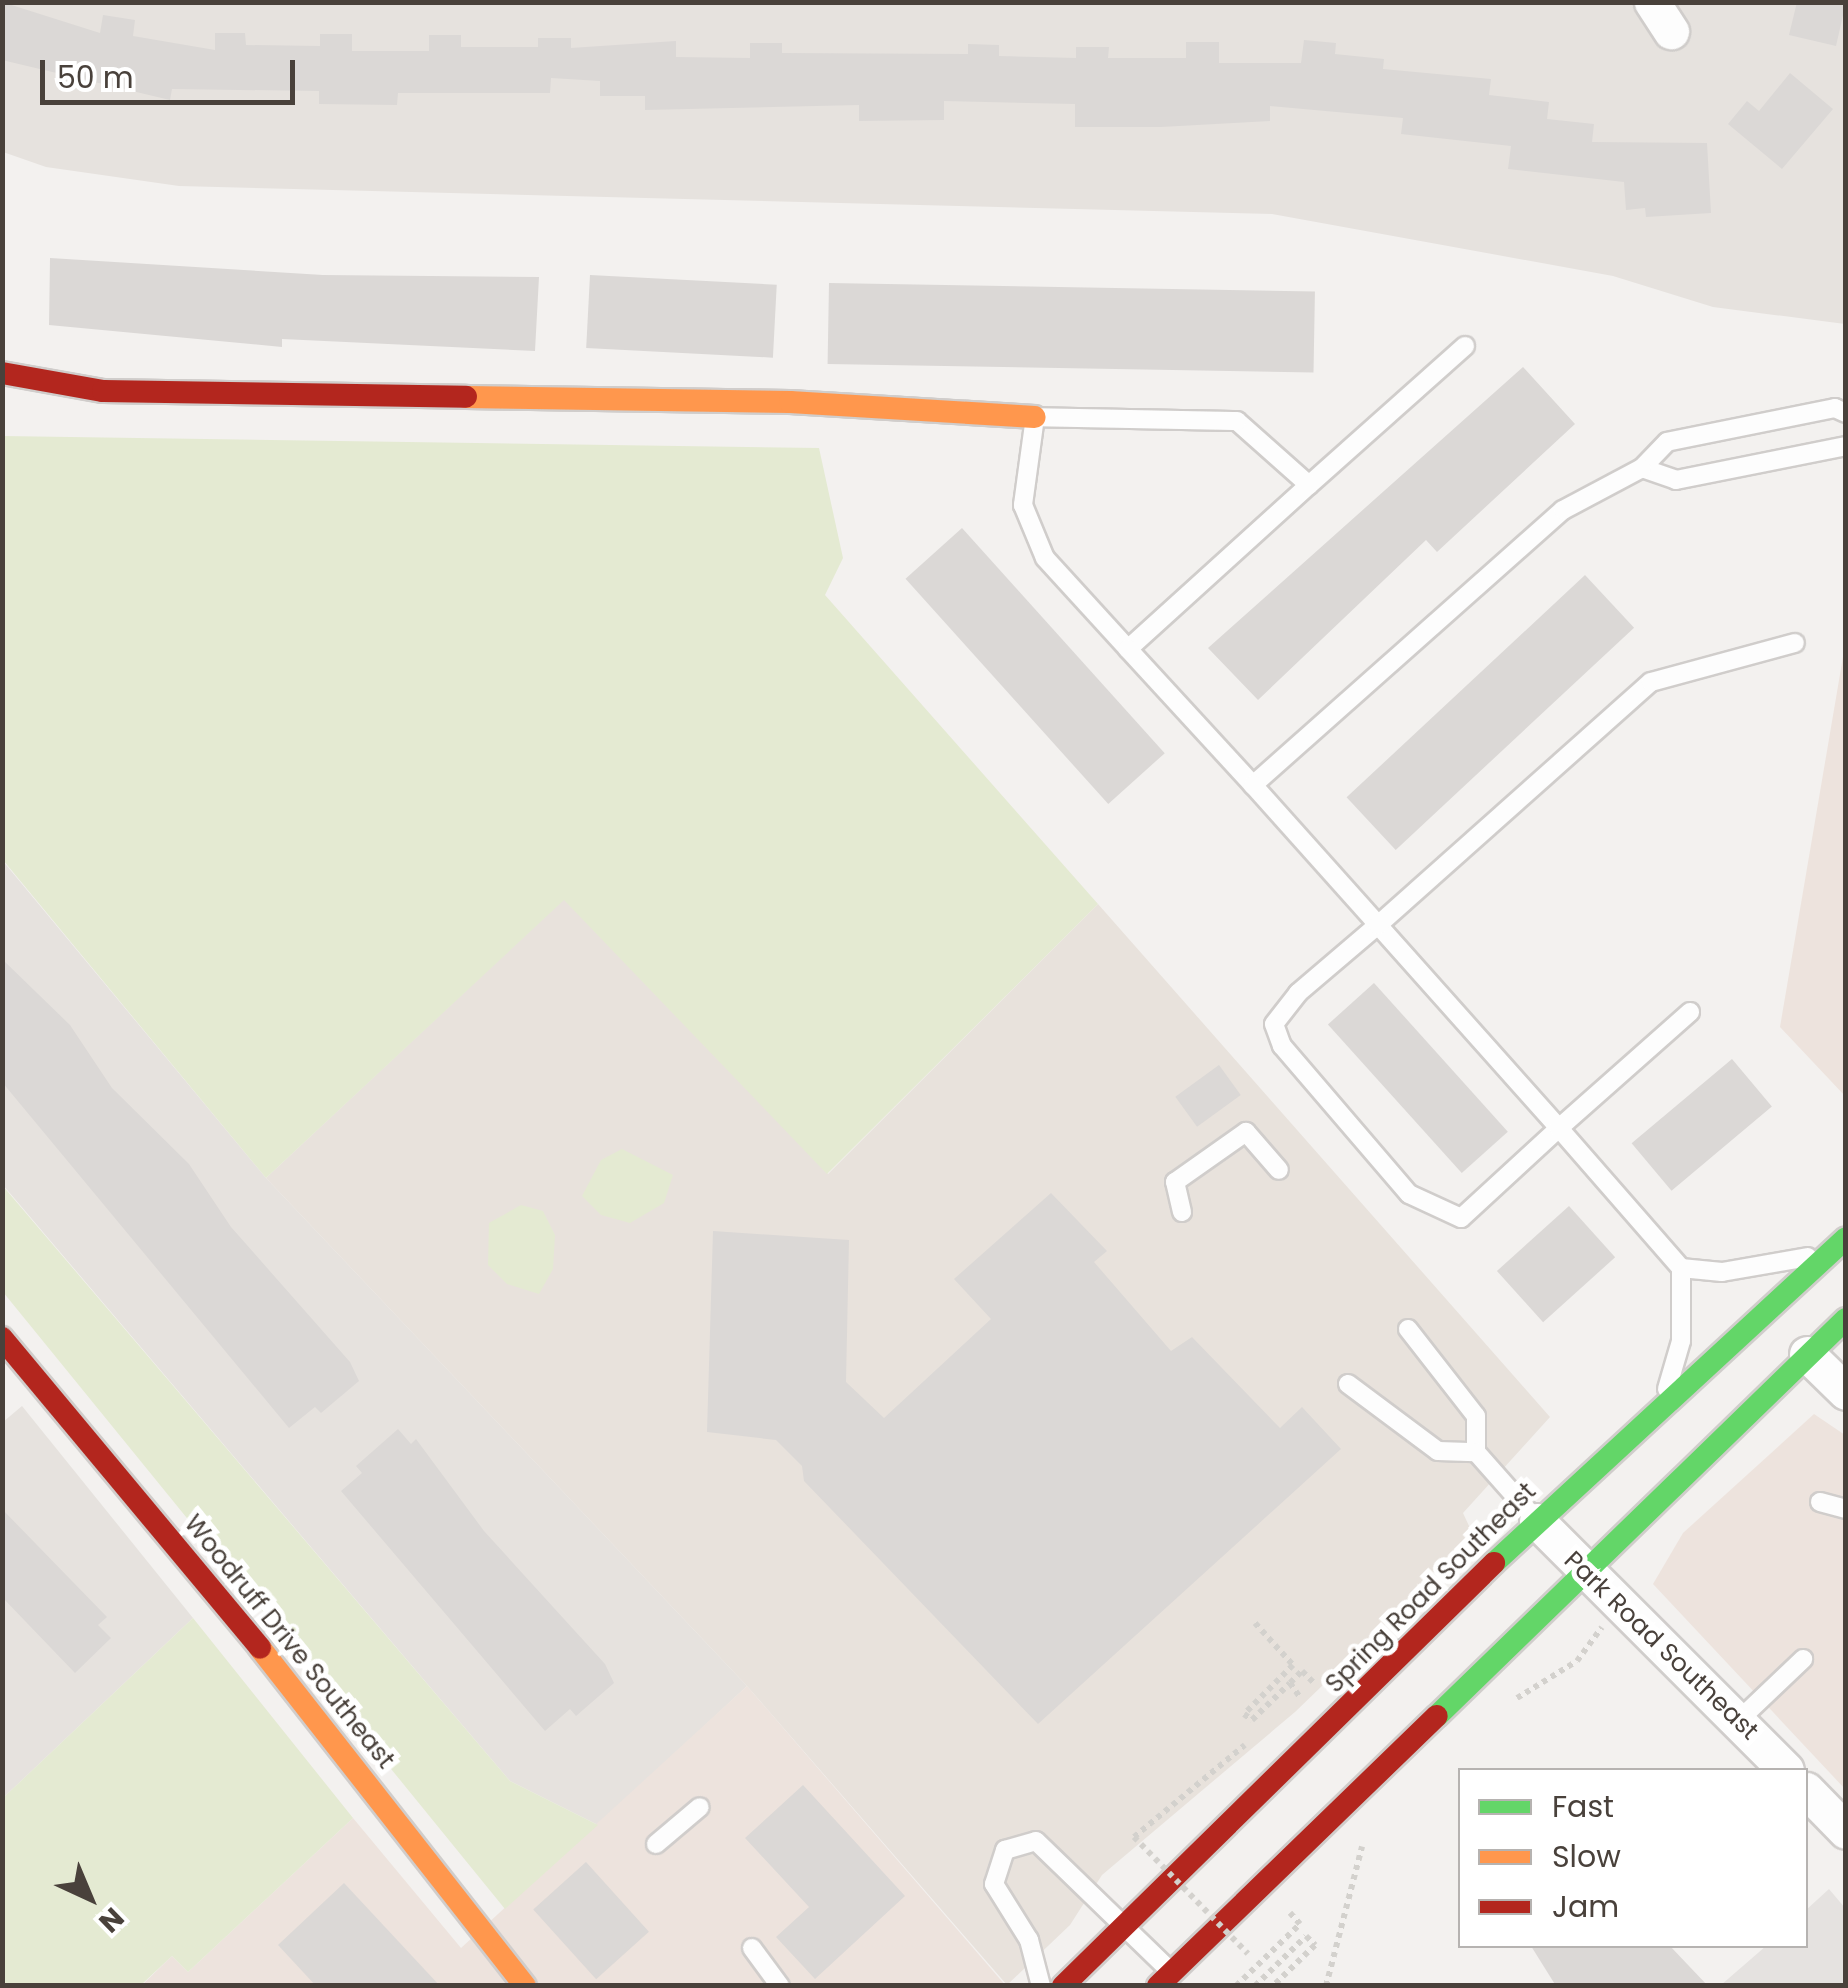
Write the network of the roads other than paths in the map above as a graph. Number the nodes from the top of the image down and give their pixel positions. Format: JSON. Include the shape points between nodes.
{"nodes":[{"id":1,"x":1465,"y":346,"type":"dead end"},
{"id":2,"x":2,"y":374,"type":"edge"},
{"id":3,"x":1846,"y":413,"type":"edge"},
{"id":4,"x":1035,"y":417,"type":"junction"},
{"id":5,"x":1846,"y":446,"type":"edge"},
{"id":6,"x":1642,"y":468,"type":"junction"},
{"id":7,"x":1308,"y":485,"type":"junction"},
{"id":8,"x":1795,"y":644,"type":"dead end"},
{"id":9,"x":1128,"y":650,"type":"junction"},
{"id":10,"x":1253,"y":785,"type":"junction"},
{"id":11,"x":1378,"y":925,"type":"junction"},
{"id":12,"x":1690,"y":1012,"type":"dead end"},
{"id":13,"x":1560,"y":1128,"type":"junction"},
{"id":14,"x":1279,"y":1170,"type":"dead end"},
{"id":15,"x":1182,"y":1212,"type":"dead end"},
{"id":16,"x":1846,"y":1238,"type":"edge"},
{"id":17,"x":1826,"y":1256,"type":"junction"},
{"id":18,"x":1681,"y":1268,"type":"junction"},
{"id":19,"x":1846,"y":1319,"type":"edge"},
{"id":20,"x":1408,"y":1329,"type":"dead end"},
{"id":21,"x":2,"y":1338,"type":"edge"},
{"id":22,"x":1806,"y":1354,"type":"junction"},
{"id":23,"x":1348,"y":1384,"type":"dead end"},
{"id":24,"x":1846,"y":1392,"type":"edge"},
{"id":25,"x":1668,"y":1401,"type":"junction"},
{"id":26,"x":1476,"y":1452,"type":"junction"},
{"id":27,"x":1820,"y":1502,"type":"dead end"},
{"id":28,"x":1846,"y":1508,"type":"edge"},
{"id":29,"x":1537,"y":1521,"type":"junction"},
{"id":30,"x":1581,"y":1572,"type":"junction"},
{"id":31,"x":1803,"y":1659,"type":"dead end"},
{"id":32,"x":1738,"y":1721,"type":"junction"},
{"id":33,"x":1784,"y":1768,"type":"edge"},
{"id":34,"x":1808,"y":1792,"type":"edge"},
{"id":35,"x":700,"y":1806,"type":"dead end"},
{"id":36,"x":1846,"y":1831,"type":"edge"},
{"id":37,"x":656,"y":1844,"type":"dead end"},
{"id":38,"x":1124,"y":1926,"type":"junction"},
{"id":39,"x":752,"y":1948,"type":"dead end"},
{"id":40,"x":1165,"y":1979,"type":"edge"},
{"id":41,"x":526,"y":1986,"type":"edge"},
{"id":42,"x":780,"y":1986,"type":"edge"},
{"id":43,"x":1041,"y":1986,"type":"edge"},
{"id":44,"x":1063,"y":1986,"type":"edge"}],
"edges":[{"from":1,"to":7,"type":"lane"},
{"from":2,"to":4,"type":"main road","via":[[104,392],[790,402]]},
{"from":3,"to":6,"type":"lane","via":[[1836,408],[1667,442]]},
{"from":4,"to":7,"type":"lane","via":[[1237,420]]},
{"from":4,"to":9,"type":"lane","via":[[1023,505],[1045,558]]},
{"from":5,"to":6,"type":"lane","via":[[1676,480]]},
{"from":6,"to":10,"type":"lane","via":[[1563,510]]},
{"from":7,"to":9,"type":"lane"},
{"from":8,"to":11,"type":"lane","via":[[1651,682]]},
{"from":9,"to":10,"type":"lane"},
{"from":10,"to":11,"type":"lane"},
{"from":11,"to":13,"type":"lane"},
{"from":11,"to":13,"type":"lane","via":[[1274,1024],[1282,1046],[1409,1194],[1461,1218]]},
{"from":12,"to":13,"type":"lane"},
{"from":13,"to":18,"type":"lane"},
{"from":14,"to":15,"type":"lane","via":[[1246,1132],[1175,1182]]},
{"from":16,"to":17,"type":"main road","name":"Spring Road Southeast"},
{"from":17,"to":18,"type":"lane","via":[[1722,1272]]},
{"from":17,"to":25,"type":"main road","name":"Spring Road Southeast"},
{"from":18,"to":25,"type":"lane","via":[[1681,1341],[1666,1372]]},
{"from":19,"to":22,"type":"main road"},
{"from":20,"to":26,"type":"lane","via":[[1476,1416]]},
{"from":21,"to":41,"type":"main road","name":"Woodruff Drive Southeast","via":[[318,1716]]},
{"from":22,"to":24,"type":"street"},
{"from":22,"to":30,"type":"main road"},
{"from":23,"to":26,"type":"lane","via":[[1438,1451]]},
{"from":25,"to":29,"type":"main road","name":"Spring Road Southeast"},
{"from":26,"to":29,"type":"lane"},
{"from":27,"to":28,"type":"lane"},
{"from":29,"to":30,"type":"street","name":"Park Road Southeast"},
{"from":29,"to":38,"type":"main road","name":"Spring Road Southeast"},
{"from":30,"to":32,"type":"street","name":"Park Road Southeast"},
{"from":30,"to":40,"type":"main road"},
{"from":31,"to":32,"type":"lane"},
{"from":32,"to":33,"type":"street","name":"Park Road Southeast"},
{"from":34,"to":36,"type":"street"},
{"from":35,"to":37,"type":"lane"},
{"from":38,"to":40,"type":"lane"},
{"from":38,"to":43,"type":"lane","via":[[1036,1841],[1005,1850],[994,1884],[1029,1940]]},
{"from":38,"to":44,"type":"main road","name":"Spring Road Southeast"},
{"from":39,"to":42,"type":"lane"}]}
